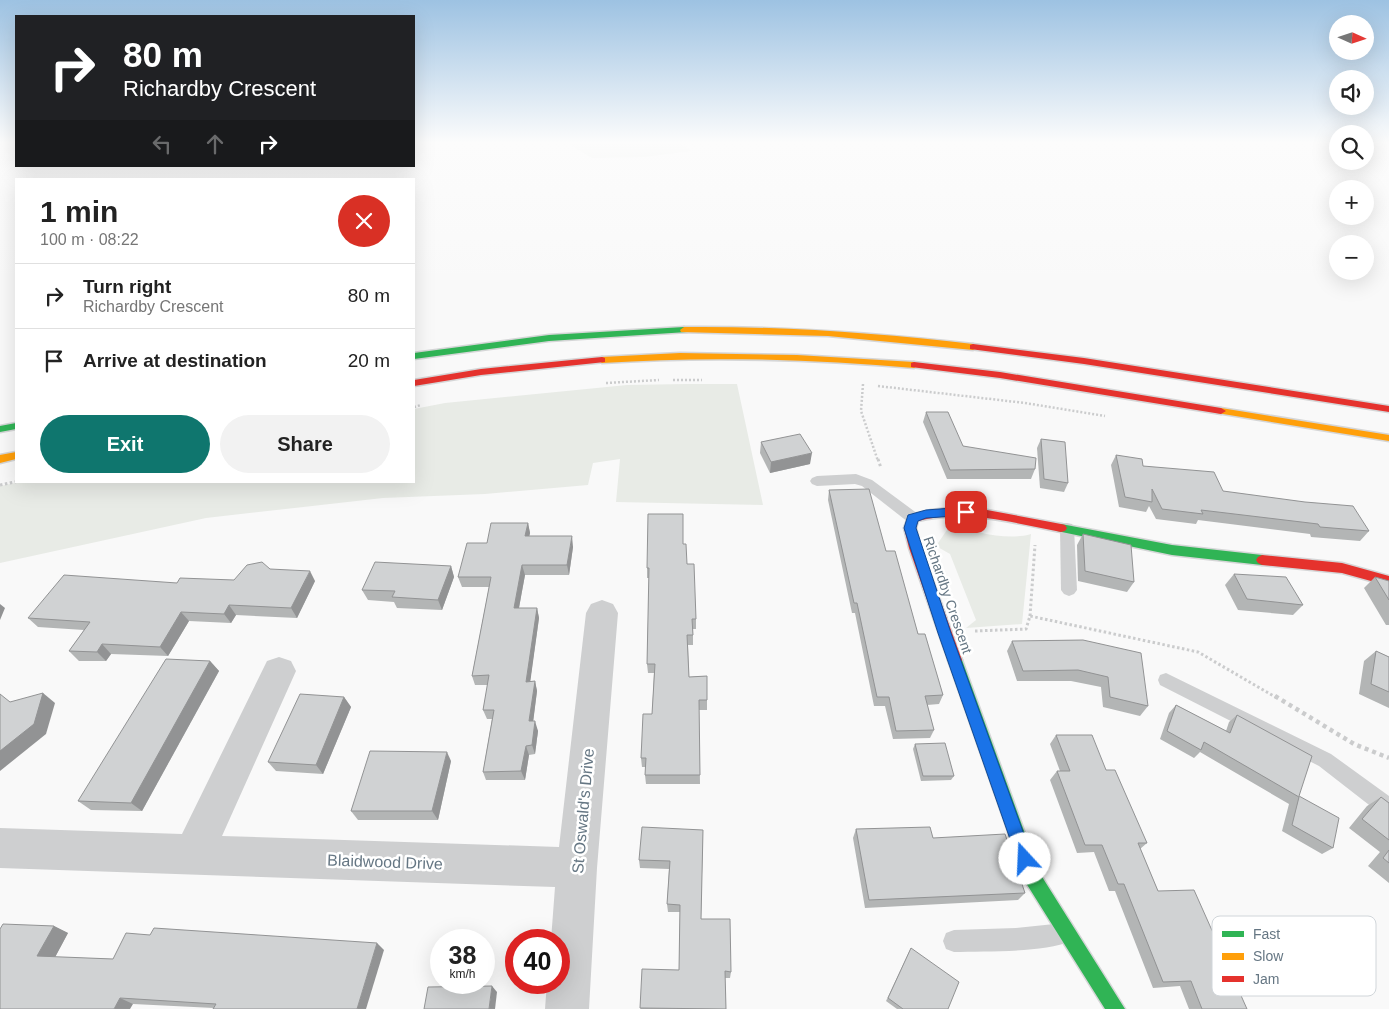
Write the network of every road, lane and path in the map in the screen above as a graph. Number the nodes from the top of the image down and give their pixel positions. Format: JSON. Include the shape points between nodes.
{"nodes":[{"id":1,"x":415,"y":356,"type":"edge"},
{"id":2,"x":661,"y":380,"type":"dead end"},
{"id":3,"x":671,"y":380,"type":"dead end"},
{"id":4,"x":707,"y":380,"type":"dead end"},
{"id":5,"x":415,"y":383,"type":"edge"},
{"id":6,"x":854,"y":383,"type":"dead end"},
{"id":7,"x":603,"y":384,"type":"dead end"},
{"id":8,"x":863,"y":384,"type":"junction"},
{"id":9,"x":428,"y":404,"type":"dead end"},
{"id":10,"x":415,"y":407,"type":"edge"},
{"id":11,"x":1389,"y":409,"type":"edge"},
{"id":12,"x":1113,"y":417,"type":"dead end"},
{"id":13,"x":15,"y":426,"type":"edge"},
{"id":14,"x":0,"y":429,"type":"edge"},
{"id":15,"x":1389,"y":438,"type":"edge"},
{"id":16,"x":15,"y":456,"type":"edge"},
{"id":17,"x":0,"y":459,"type":"edge"},
{"id":18,"x":817,"y":481,"type":"dead end"},
{"id":19,"x":15,"y":482,"type":"edge"},
{"id":20,"x":0,"y":485,"type":"edge"},
{"id":21,"x":894,"y":504,"type":"junction"},
{"id":22,"x":912,"y":518,"type":"junction"},
{"id":23,"x":1036,"y":522,"type":"junction"},
{"id":24,"x":1067,"y":528,"type":"junction"},
{"id":25,"x":1389,"y":581,"type":"edge"},
{"id":26,"x":1069,"y":590,"type":"dead end"},
{"id":27,"x":602,"y":613,"type":"dead end"},
{"id":28,"x":1030,"y":616,"type":"dead end"},
{"id":29,"x":279,"y":671,"type":"dead end"},
{"id":30,"x":1166,"y":680,"type":"dead end"},
{"id":31,"x":1389,"y":808,"type":"edge"},
{"id":32,"x":0,"y":848,"type":"edge"},
{"id":33,"x":193,"y":856,"type":"junction"},
{"id":34,"x":577,"y":868,"type":"junction"},
{"id":35,"x":1067,"y":934,"type":"junction"},
{"id":36,"x":954,"y":941,"type":"dead end"},
{"id":37,"x":567,"y":1009,"type":"edge"},
{"id":38,"x":1116,"y":1009,"type":"edge"}],
"edges":[{"from":1,"to":11,"type":"main road","via":[[519,341],[667,331],[818,332],[1026,352]]},
{"from":2,"to":7,"type":"path"},
{"from":3,"to":4,"type":"path"},
{"from":5,"to":15,"type":"main road","via":[[526,366],[612,360],[732,355],[822,357],[1024,378]]},
{"from":6,"to":8,"type":"path"},
{"from":8,"to":12,"type":"path"},
{"from":8,"to":21,"type":"path","via":[[861,411]]},
{"from":9,"to":10,"type":"path"},
{"from":13,"to":14,"type":"main road"},
{"from":16,"to":17,"type":"main road"},
{"from":18,"to":21,"type":"lane","via":[[856,479]]},
{"from":19,"to":20,"type":"path"},
{"from":21,"to":22,"type":"lane"},
{"from":22,"to":23,"type":"main road","via":[[933,513],[983,512]]},
{"from":22,"to":35,"type":"main road","name":"Richardby Crescent","via":[[910,528],[918,557],[1032,878]]},
{"from":23,"to":24,"type":"main road"},
{"from":23,"to":28,"type":"path"},
{"from":24,"to":25,"type":"main road","via":[[1172,550],[1342,568]]},
{"from":24,"to":26,"type":"lane"},
{"from":27,"to":34,"type":"street","name":"St Oswald's Drive"},
{"from":29,"to":33,"type":"street"},
{"from":30,"to":31,"type":"lane","via":[[1325,760]]},
{"from":32,"to":33,"type":"street","name":"Blaidwood Drive"},
{"from":33,"to":34,"type":"street","name":"Blaidwood Drive"},
{"from":34,"to":37,"type":"street","name":"St Oswald's Drive"},
{"from":35,"to":36,"type":"lane"},
{"from":35,"to":38,"type":"main road","name":"Richardby Crescent"}]}
